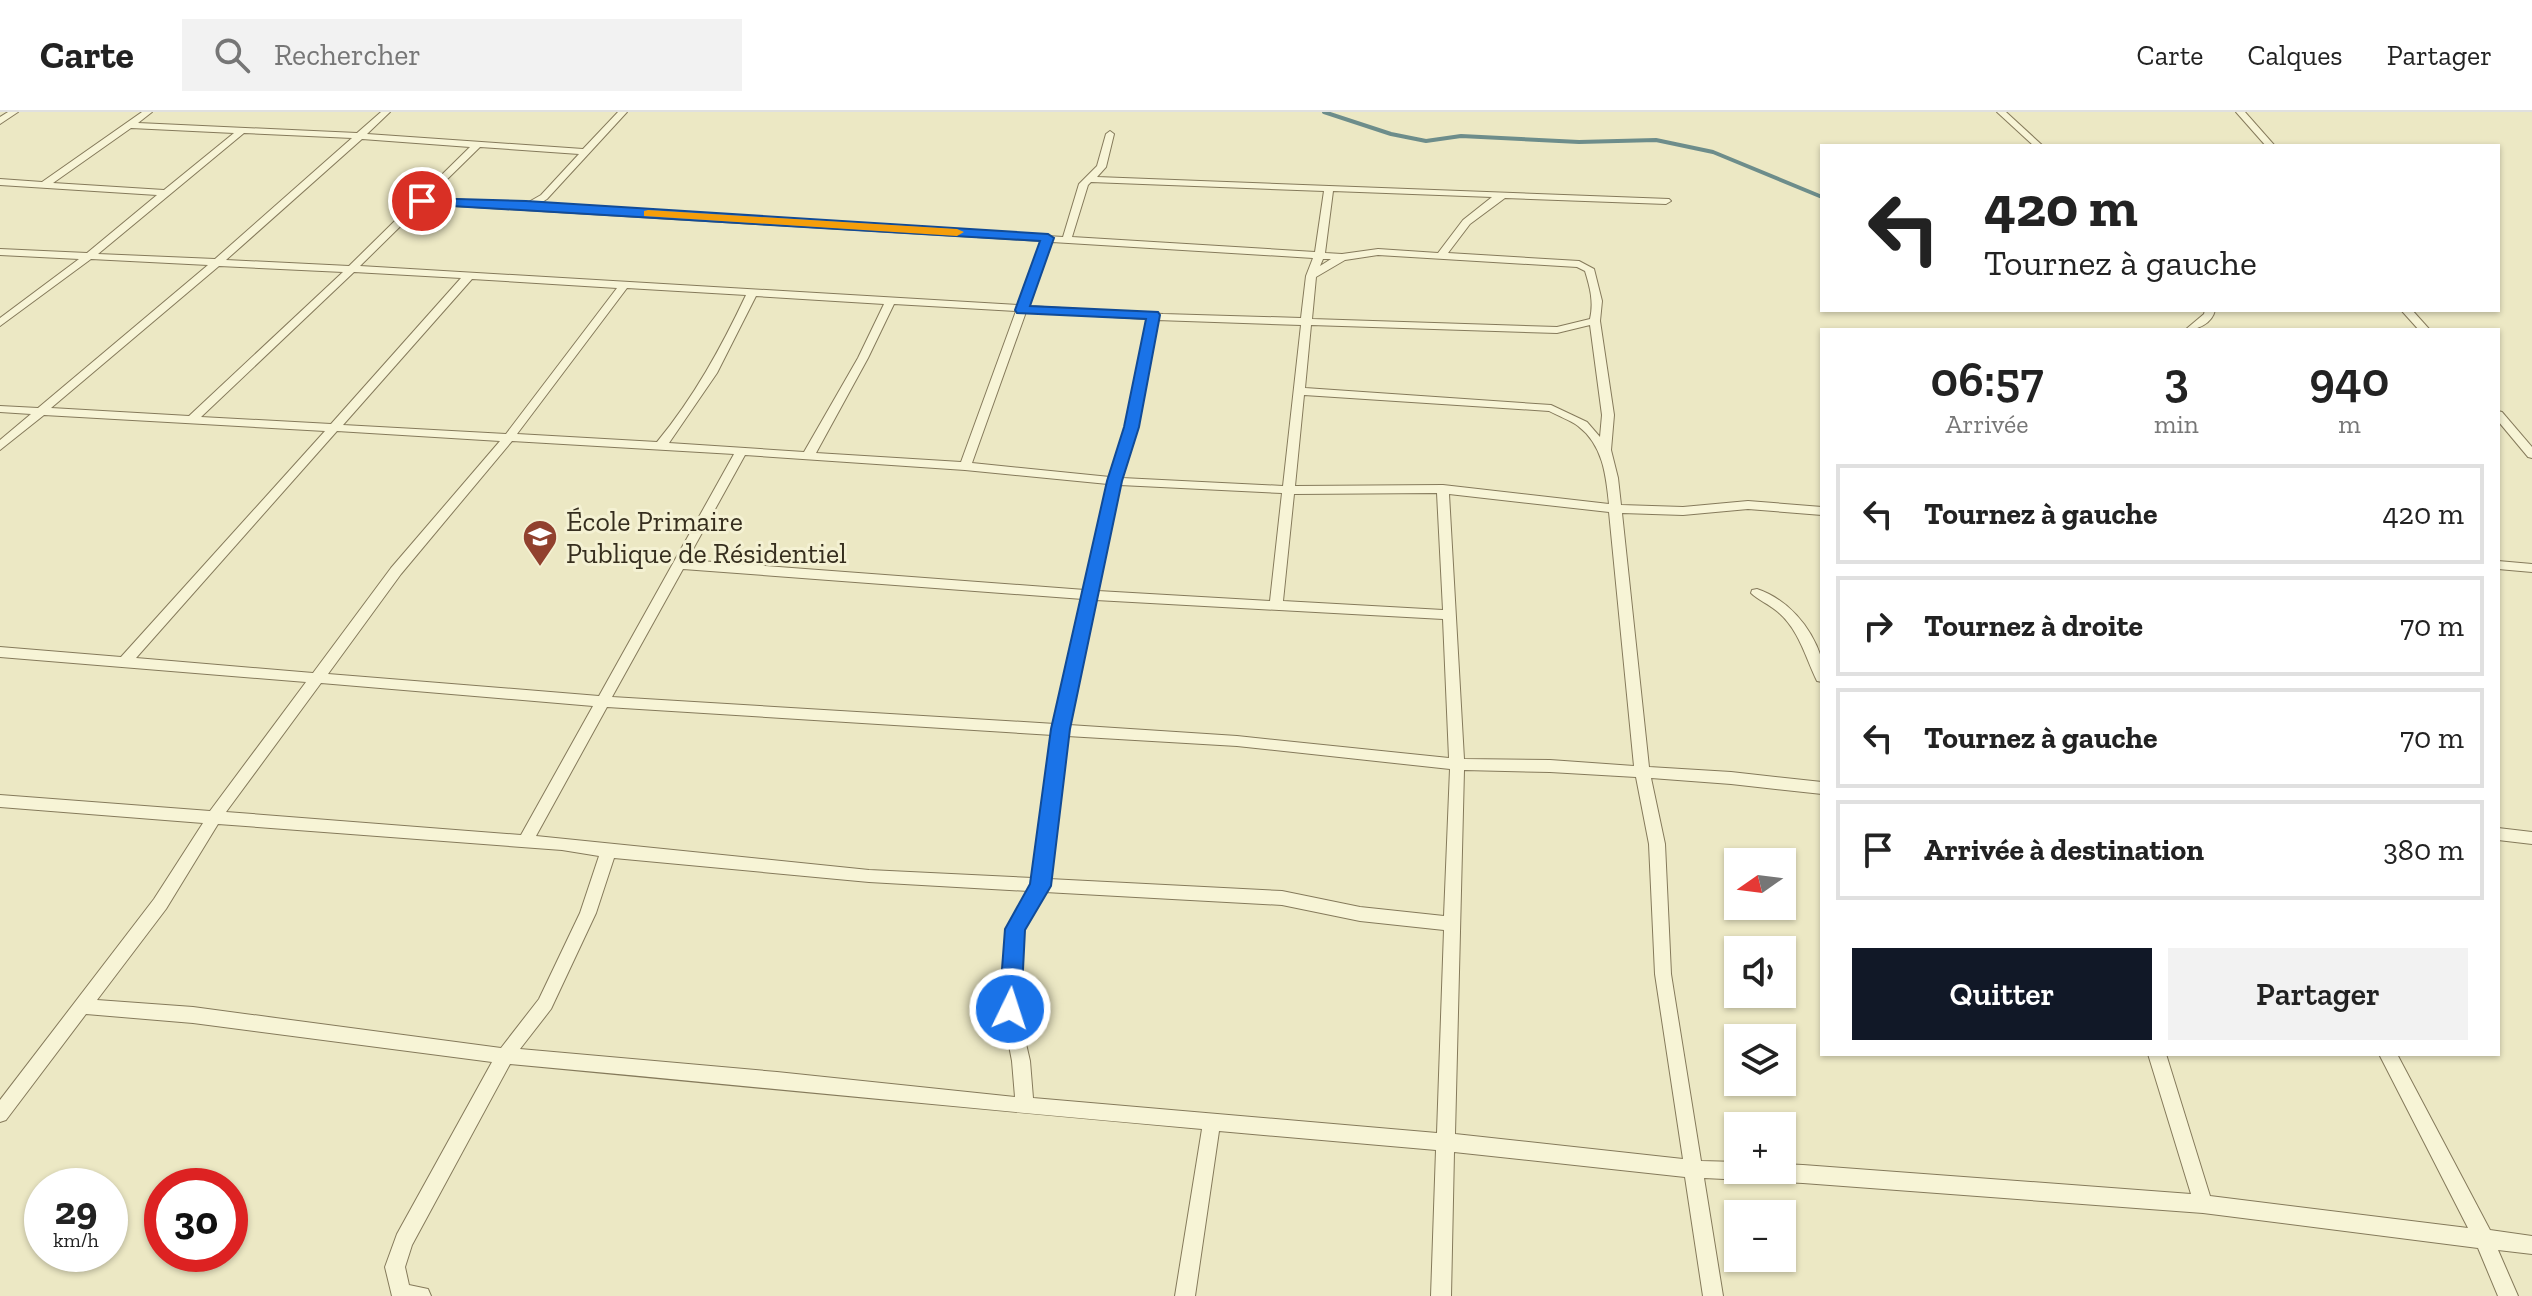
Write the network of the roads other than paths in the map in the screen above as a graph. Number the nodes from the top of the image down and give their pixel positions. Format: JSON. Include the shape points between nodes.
{"nodes":[{"id":1,"x":14,"y":112,"type":"edge"},
{"id":2,"x":148,"y":112,"type":"edge"},
{"id":3,"x":386,"y":112,"type":"edge"},
{"id":4,"x":623,"y":112,"type":"edge"},
{"id":5,"x":2001,"y":112,"type":"edge"},
{"id":6,"x":2240,"y":112,"type":"edge"},
{"id":7,"x":0,"y":121,"type":"edge"},
{"id":8,"x":128,"y":125,"type":"junction"},
{"id":9,"x":240,"y":132,"type":"junction"},
{"id":10,"x":1110,"y":134,"type":"dead end"},
{"id":11,"x":359,"y":136,"type":"junction"},
{"id":12,"x":478,"y":144,"type":"junction"},
{"id":13,"x":2037,"y":144,"type":"edge"},
{"id":14,"x":2269,"y":144,"type":"edge"},
{"id":15,"x":585,"y":152,"type":"junction"},
{"id":16,"x":1087,"y":179,"type":"junction"},
{"id":17,"x":0,"y":182,"type":"edge"},
{"id":18,"x":42,"y":186,"type":"junction"},
{"id":19,"x":1329,"y":190,"type":"junction"},
{"id":20,"x":167,"y":193,"type":"junction"},
{"id":21,"x":1502,"y":196,"type":"junction"},
{"id":22,"x":422,"y":201,"type":"junction"},
{"id":23,"x":1666,"y":201,"type":"dead end"},
{"id":24,"x":529,"y":206,"type":"junction"},
{"id":25,"x":1048,"y":238,"type":"junction"},
{"id":26,"x":1067,"y":239,"type":"junction"},
{"id":27,"x":0,"y":252,"type":"edge"},
{"id":28,"x":1320,"y":254,"type":"junction"},
{"id":29,"x":88,"y":257,"type":"junction"},
{"id":30,"x":1342,"y":257,"type":"junction"},
{"id":31,"x":1441,"y":257,"type":"junction"},
{"id":32,"x":215,"y":264,"type":"junction"},
{"id":33,"x":352,"y":269,"type":"junction"},
{"id":34,"x":1311,"y":276,"type":"junction"},
{"id":35,"x":468,"y":277,"type":"junction"},
{"id":36,"x":624,"y":285,"type":"junction"},
{"id":37,"x":752,"y":293,"type":"junction"},
{"id":38,"x":890,"y":302,"type":"junction"},
{"id":39,"x":1022,"y":310,"type":"junction"},
{"id":40,"x":2210,"y":312,"type":"edge"},
{"id":41,"x":2408,"y":312,"type":"edge"},
{"id":42,"x":1153,"y":315,"type":"junction"},
{"id":43,"x":1595,"y":321,"type":"junction"},
{"id":44,"x":0,"y":323,"type":"edge"},
{"id":45,"x":1308,"y":323,"type":"junction"},
{"id":46,"x":2193,"y":328,"type":"edge"},
{"id":47,"x":2423,"y":328,"type":"edge"},
{"id":48,"x":1298,"y":391,"type":"junction"},
{"id":49,"x":0,"y":409,"type":"edge"},
{"id":50,"x":40,"y":412,"type":"junction"},
{"id":51,"x":2500,"y":416,"type":"edge"},
{"id":52,"x":191,"y":420,"type":"junction"},
{"id":53,"x":331,"y":428,"type":"junction"},
{"id":54,"x":508,"y":439,"type":"junction"},
{"id":55,"x":0,"y":446,"type":"edge"},
{"id":56,"x":660,"y":446,"type":"junction"},
{"id":57,"x":1605,"y":450,"type":"junction"},
{"id":58,"x":741,"y":452,"type":"junction"},
{"id":59,"x":2532,"y":454,"type":"edge"},
{"id":60,"x":808,"y":456,"type":"junction"},
{"id":61,"x":965,"y":466,"type":"junction"},
{"id":62,"x":1115,"y":481,"type":"junction"},
{"id":63,"x":1443,"y":489,"type":"junction"},
{"id":64,"x":1290,"y":490,"type":"junction"},
{"id":65,"x":1617,"y":509,"type":"junction"},
{"id":66,"x":1820,"y":511,"type":"edge"},
{"id":67,"x":678,"y":564,"type":"junction"},
{"id":68,"x":2500,"y":565,"type":"edge"},
{"id":69,"x":2532,"y":568,"type":"edge"},
{"id":70,"x":1757,"y":593,"type":"dead end"},
{"id":71,"x":1089,"y":595,"type":"junction"},
{"id":72,"x":1276,"y":606,"type":"junction"},
{"id":73,"x":1447,"y":615,"type":"junction"},
{"id":74,"x":0,"y":652,"type":"edge"},
{"id":75,"x":124,"y":663,"type":"junction"},
{"id":76,"x":1820,"y":672,"type":"edge"},
{"id":77,"x":317,"y":677,"type":"junction"},
{"id":78,"x":600,"y":701,"type":"junction"},
{"id":79,"x":1061,"y":729,"type":"junction"},
{"id":80,"x":1457,"y":764,"type":"junction"},
{"id":81,"x":1642,"y":772,"type":"junction"},
{"id":82,"x":1820,"y":788,"type":"edge"},
{"id":83,"x":0,"y":801,"type":"edge"},
{"id":84,"x":215,"y":816,"type":"junction"},
{"id":85,"x":2500,"y":834,"type":"edge"},
{"id":86,"x":2532,"y":838,"type":"edge"},
{"id":87,"x":525,"y":841,"type":"junction"},
{"id":88,"x":608,"y":851,"type":"junction"},
{"id":89,"x":1040,"y":886,"type":"junction"},
{"id":90,"x":1452,"y":924,"type":"junction"},
{"id":91,"x":83,"y":1006,"type":"junction"},
{"id":92,"x":505,"y":1056,"type":"junction"},
{"id":93,"x":2158,"y":1056,"type":"edge"},
{"id":94,"x":2389,"y":1056,"type":"edge"},
{"id":95,"x":1025,"y":1106,"type":"junction"},
{"id":96,"x":0,"y":1114,"type":"edge"},
{"id":97,"x":1212,"y":1121,"type":"junction"},
{"id":98,"x":1445,"y":1142,"type":"junction"},
{"id":99,"x":1692,"y":1169,"type":"junction"},
{"id":100,"x":2203,"y":1204,"type":"junction"},
{"id":101,"x":2484,"y":1239,"type":"junction"},
{"id":102,"x":2532,"y":1245,"type":"edge"},
{"id":103,"x":421,"y":1296,"type":"edge"},
{"id":104,"x":1185,"y":1296,"type":"edge"},
{"id":105,"x":1441,"y":1296,"type":"edge"},
{"id":106,"x":1713,"y":1296,"type":"edge"},
{"id":107,"x":2508,"y":1296,"type":"edge"}],
"edges":[{"from":1,"to":7,"type":"street"},
{"from":2,"to":8,"type":"street"},
{"from":3,"to":11,"type":"street"},
{"from":4,"to":15,"type":"street"},
{"from":5,"to":13,"type":"street"},
{"from":6,"to":14,"type":"street"},
{"from":8,"to":9,"type":"street"},
{"from":8,"to":18,"type":"street"},
{"from":9,"to":11,"type":"street"},
{"from":9,"to":20,"type":"street"},
{"from":10,"to":16,"type":"street","via":[[1101,167]]},
{"from":11,"to":12,"type":"street"},
{"from":11,"to":32,"type":"street"},
{"from":12,"to":15,"type":"street"},
{"from":12,"to":22,"type":"street"},
{"from":15,"to":24,"type":"street"},
{"from":16,"to":19,"type":"street"},
{"from":16,"to":26,"type":"street"},
{"from":17,"to":18,"type":"street"},
{"from":18,"to":20,"type":"street"},
{"from":19,"to":21,"type":"street"},
{"from":19,"to":28,"type":"street"},
{"from":20,"to":29,"type":"street"},
{"from":21,"to":23,"type":"street"},
{"from":21,"to":31,"type":"street","via":[[1453,233]]},
{"from":22,"to":24,"type":"street"},
{"from":22,"to":33,"type":"street"},
{"from":24,"to":25,"type":"street"},
{"from":25,"to":26,"type":"street"},
{"from":25,"to":39,"type":"street"},
{"from":26,"to":28,"type":"street"},
{"from":27,"to":29,"type":"street"},
{"from":28,"to":30,"type":"street"},
{"from":28,"to":34,"type":"street"},
{"from":29,"to":32,"type":"street"},
{"from":29,"to":44,"type":"street"},
{"from":30,"to":31,"type":"street","via":[[1378,252]]},
{"from":30,"to":34,"type":"street"},
{"from":31,"to":43,"type":"street","via":[[1579,264],[1593,279]]},
{"from":32,"to":33,"type":"street"},
{"from":32,"to":50,"type":"street"},
{"from":33,"to":35,"type":"street"},
{"from":33,"to":52,"type":"street"},
{"from":34,"to":45,"type":"street"},
{"from":35,"to":36,"type":"street"},
{"from":35,"to":53,"type":"street"},
{"from":36,"to":37,"type":"street"},
{"from":36,"to":54,"type":"street"},
{"from":37,"to":38,"type":"street"},
{"from":37,"to":56,"type":"street","via":[[698,399]]},
{"from":38,"to":39,"type":"street"},
{"from":38,"to":60,"type":"street"},
{"from":39,"to":42,"type":"street"},
{"from":39,"to":61,"type":"street"},
{"from":40,"to":46,"type":"street"},
{"from":41,"to":47,"type":"street"},
{"from":42,"to":45,"type":"street"},
{"from":42,"to":62,"type":"street"},
{"from":43,"to":45,"type":"street","via":[[1557,330]]},
{"from":43,"to":57,"type":"street","via":[[1608,415]]},
{"from":45,"to":48,"type":"street"},
{"from":48,"to":57,"type":"street","via":[[1551,408],[1583,424]]},
{"from":48,"to":64,"type":"street"},
{"from":49,"to":50,"type":"street"},
{"from":50,"to":52,"type":"street"},
{"from":50,"to":55,"type":"street"},
{"from":51,"to":59,"type":"street"},
{"from":52,"to":53,"type":"street"},
{"from":53,"to":54,"type":"street"},
{"from":53,"to":75,"type":"street"},
{"from":54,"to":56,"type":"street"},
{"from":54,"to":77,"type":"street","via":[[396,571]]},
{"from":56,"to":58,"type":"street"},
{"from":57,"to":65,"type":"street"},
{"from":58,"to":60,"type":"street"},
{"from":58,"to":67,"type":"street"},
{"from":60,"to":61,"type":"street"},
{"from":61,"to":62,"type":"street"},
{"from":62,"to":64,"type":"street"},
{"from":62,"to":71,"type":"street"},
{"from":63,"to":64,"type":"street"},
{"from":63,"to":65,"type":"street"},
{"from":63,"to":73,"type":"street"},
{"from":64,"to":72,"type":"street"},
{"from":65,"to":66,"type":"street","via":[[1683,511],[1748,505]]},
{"from":65,"to":81,"type":"street"},
{"from":67,"to":71,"type":"street"},
{"from":67,"to":78,"type":"street"},
{"from":68,"to":69,"type":"street"},
{"from":70,"to":76,"type":"street","via":[[1780,605],[1801,628]]},
{"from":71,"to":72,"type":"street"},
{"from":71,"to":79,"type":"street"},
{"from":72,"to":73,"type":"street"},
{"from":73,"to":80,"type":"street"},
{"from":74,"to":75,"type":"street"},
{"from":75,"to":77,"type":"street"},
{"from":77,"to":78,"type":"street"},
{"from":77,"to":84,"type":"street"},
{"from":78,"to":79,"type":"street"},
{"from":78,"to":87,"type":"street"},
{"from":79,"to":80,"type":"street"},
{"from":79,"to":89,"type":"street"},
{"from":80,"to":81,"type":"street"},
{"from":80,"to":90,"type":"street"},
{"from":81,"to":82,"type":"street"},
{"from":81,"to":99,"type":"street","via":[[1657,844],[1663,974]]},
{"from":83,"to":84,"type":"street"},
{"from":84,"to":87,"type":"street"},
{"from":84,"to":91,"type":"street","via":[[160,904]]},
{"from":85,"to":86,"type":"street"},
{"from":87,"to":88,"type":"street"},
{"from":88,"to":89,"type":"street"},
{"from":88,"to":92,"type":"street","via":[[588,913],[551,992]]},
{"from":89,"to":90,"type":"street","via":[[1282,898],[1360,914]]},
{"from":89,"to":95,"type":"street","via":[[1015,929],[1010,1009]]},
{"from":90,"to":98,"type":"street"},
{"from":91,"to":92,"type":"street","via":[[193,1015]]},
{"from":91,"to":96,"type":"street"},
{"from":92,"to":95,"type":"street"},
{"from":92,"to":103,"type":"street","via":[[404,1241],[395,1267],[401,1294]]},
{"from":93,"to":100,"type":"street"},
{"from":94,"to":101,"type":"street"},
{"from":95,"to":97,"type":"street"},
{"from":97,"to":98,"type":"street"},
{"from":97,"to":104,"type":"street"},
{"from":98,"to":99,"type":"street"},
{"from":98,"to":105,"type":"street"},
{"from":99,"to":100,"type":"street"},
{"from":99,"to":106,"type":"street"},
{"from":100,"to":101,"type":"street"},
{"from":101,"to":102,"type":"street"},
{"from":101,"to":107,"type":"street"}]}
